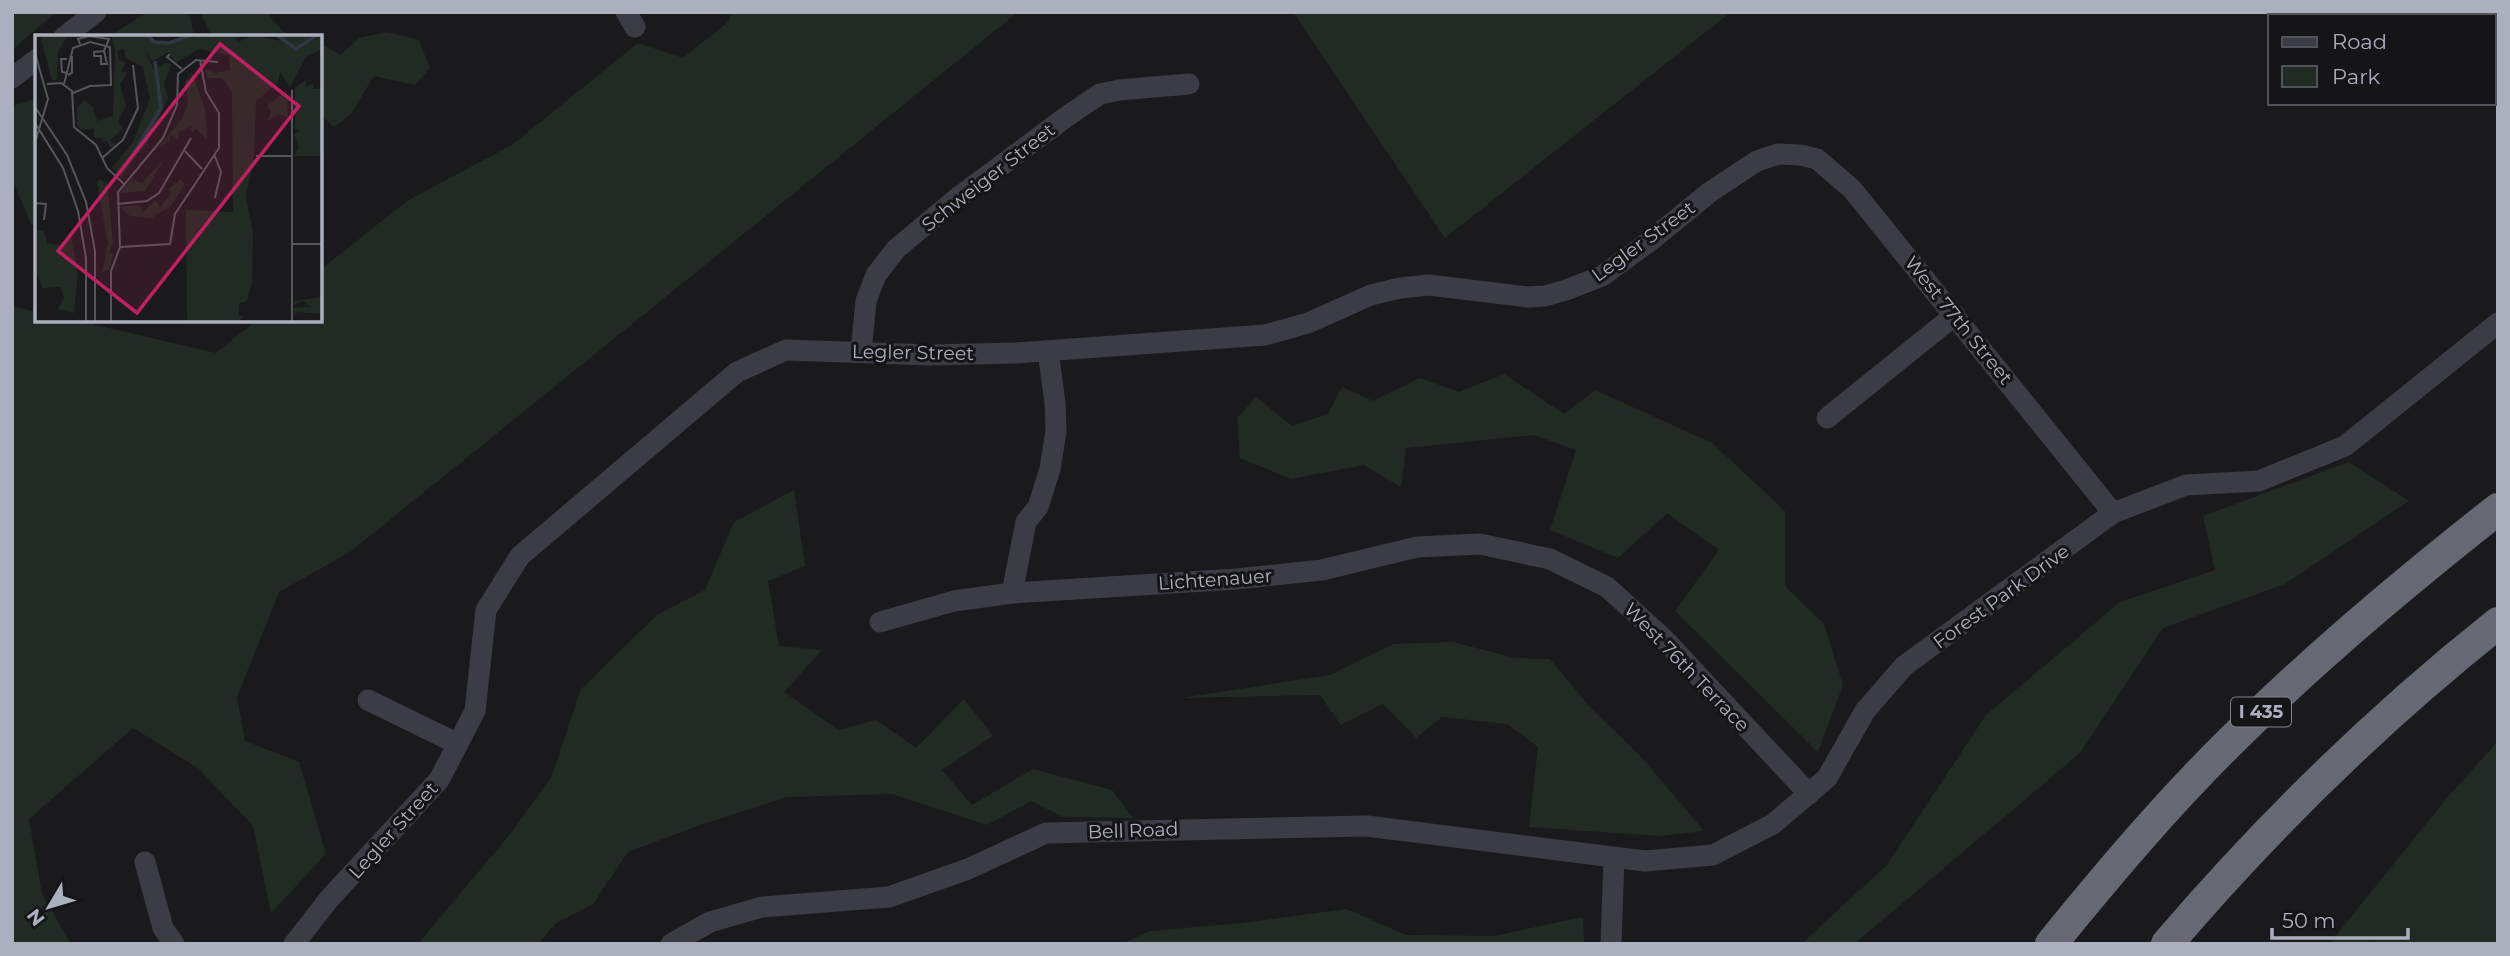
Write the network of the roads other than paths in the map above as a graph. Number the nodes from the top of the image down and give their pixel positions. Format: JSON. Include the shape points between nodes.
{"nodes":[{"id":1,"x":96,"y":12,"type":"edge"},
{"id":2,"x":67,"y":35,"type":"edge"},
{"id":3,"x":35,"y":61,"type":"edge"},
{"id":4,"x":12,"y":78,"type":"edge"},
{"id":5,"x":1189,"y":84,"type":"dead end"},
{"id":6,"x":1787,"y":154,"type":"joint"},
{"id":7,"x":1955,"y":315,"type":"junction"},
{"id":8,"x":2498,"y":324,"type":"edge"},
{"id":9,"x":1048,"y":351,"type":"junction"},
{"id":10,"x":861,"y":352,"type":"junction"},
{"id":11,"x":1827,"y":418,"type":"dead end"},
{"id":12,"x":2498,"y":509,"type":"edge"},
{"id":13,"x":2113,"y":513,"type":"junction"},
{"id":14,"x":1550,"y":559,"type":"joint"},
{"id":15,"x":1012,"y":593,"type":"junction"},
{"id":16,"x":880,"y":622,"type":"dead end"},
{"id":17,"x":2498,"y":623,"type":"edge"},
{"id":18,"x":368,"y":700,"type":"dead end"},
{"id":19,"x":458,"y":744,"type":"junction"},
{"id":20,"x":1808,"y":794,"type":"junction"},
{"id":21,"x":1614,"y":858,"type":"junction"},
{"id":22,"x":145,"y":862,"type":"dead end"},
{"id":23,"x":1611,"y":943,"type":"edge"},
{"id":24,"x":174,"y":944,"type":"edge"},
{"id":25,"x":294,"y":944,"type":"edge"},
{"id":26,"x":671,"y":944,"type":"edge"},
{"id":27,"x":2051,"y":944,"type":"edge"},
{"id":28,"x":2167,"y":944,"type":"edge"}],
"edges":[{"from":1,"to":2,"type":"street"},
{"from":3,"to":4,"type":"street"},
{"from":5,"to":10,"type":"street","name":"Schweiger Street","via":[[1100,94],[956,199],[896,249],[876,275],[866,301]]},
{"from":6,"to":7,"type":"street","name":"West 77th Street","via":[[1818,159],[1852,189]]},
{"from":6,"to":9,"type":"street","name":"Legler Street","via":[[1757,161],[1602,276],[1566,290],[1528,297],[1429,285],[1400,288],[1265,335]]},
{"from":7,"to":11,"type":"street"},
{"from":7,"to":13,"type":"street","name":"West 77th Street"},
{"from":8,"to":13,"type":"street","name":"Forest Park Drive","via":[[2345,446],[2259,481],[2186,485]]},
{"from":9,"to":10,"type":"street","name":"Legler Street"},
{"from":9,"to":15,"type":"street","via":[[1056,431],[1038,507],[1026,522]]},
{"from":10,"to":19,"type":"street","name":"Legler Street","via":[[786,350],[737,372],[520,556],[486,610],[475,711]]},
{"from":12,"to":27,"type":"highway","number":"I 435","via":[[2377,607],[2229,743]]},
{"from":13,"to":20,"type":"street","name":"Forest Park Drive","via":[[1904,666],[1865,711],[1827,778]]},
{"from":14,"to":15,"type":"street","name":"Lichtenauer","via":[[1480,544],[1417,547],[1310,571]]},
{"from":14,"to":20,"type":"street","name":"West 76th Terrace","via":[[1606,587],[1663,638]]},
{"from":15,"to":16,"type":"street","name":"Lichtenauer","via":[[954,601]]},
{"from":17,"to":28,"type":"highway","via":[[2319,780]]},
{"from":18,"to":19,"type":"street"},
{"from":19,"to":25,"type":"street","name":"Legler Street","via":[[439,780],[329,899]]},
{"from":20,"to":21,"type":"street","name":"Forest Park Drive","via":[[1773,824],[1713,855],[1645,861]]},
{"from":21,"to":23,"type":"street"},
{"from":21,"to":26,"type":"street","name":"Bell Road","via":[[1367,826],[1046,833],[968,869],[889,897],[762,907],[710,922]]},
{"from":22,"to":24,"type":"street","via":[[163,928]]}]}
